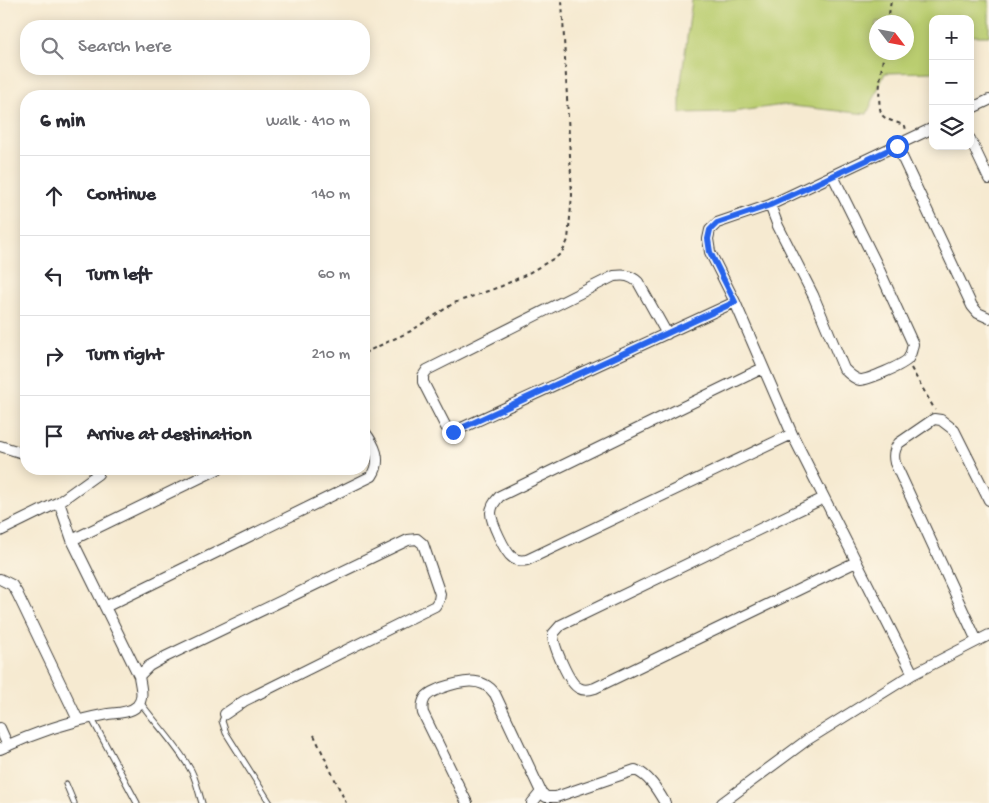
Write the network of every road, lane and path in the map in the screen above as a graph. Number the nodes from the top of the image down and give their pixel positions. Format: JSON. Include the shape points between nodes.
{"nodes":[{"id":1,"x":562,"y":0,"type":"edge"},
{"id":2,"x":891,"y":0,"type":"edge"},
{"id":3,"x":889,"y":15,"type":"edge"},
{"id":4,"x":883,"y":60,"type":"edge"},
{"id":5,"x":989,"y":100,"type":"edge"},
{"id":6,"x":974,"y":107,"type":"edge"},
{"id":7,"x":929,"y":130,"type":"edge"},
{"id":8,"x":901,"y":144,"type":"junction"},
{"id":9,"x":974,"y":147,"type":"edge"},
{"id":10,"x":833,"y":176,"type":"junction"},
{"id":11,"x":989,"y":179,"type":"edge"},
{"id":12,"x":770,"y":205,"type":"junction"},
{"id":13,"x":735,"y":302,"type":"junction"},
{"id":14,"x":989,"y":318,"type":"edge"},
{"id":15,"x":667,"y":334,"type":"junction"},
{"id":16,"x":370,"y":350,"type":"edge"},
{"id":17,"x":907,"y":360,"type":"junction"},
{"id":18,"x":763,"y":368,"type":"junction"},
{"id":19,"x":941,"y":420,"type":"junction"},
{"id":20,"x":792,"y":434,"type":"junction"},
{"id":21,"x":370,"y":440,"type":"edge"},
{"id":22,"x":0,"y":446,"type":"edge"},
{"id":23,"x":20,"y":452,"type":"edge"},
{"id":24,"x":97,"y":475,"type":"edge"},
{"id":25,"x":206,"y":475,"type":"edge"},
{"id":26,"x":824,"y":498,"type":"junction"},
{"id":27,"x":989,"y":500,"type":"edge"},
{"id":28,"x":59,"y":502,"type":"junction"},
{"id":29,"x":0,"y":531,"type":"edge"},
{"id":30,"x":72,"y":540,"type":"junction"},
{"id":31,"x":856,"y":562,"type":"junction"},
{"id":32,"x":0,"y":579,"type":"edge"},
{"id":33,"x":105,"y":607,"type":"junction"},
{"id":34,"x":989,"y":635,"type":"edge"},
{"id":35,"x":978,"y":641,"type":"junction"},
{"id":36,"x":913,"y":674,"type":"junction"},
{"id":37,"x":139,"y":676,"type":"junction"},
{"id":38,"x":140,"y":702,"type":"junction"},
{"id":39,"x":225,"y":714,"type":"joint"},
{"id":40,"x":91,"y":717,"type":"junction"},
{"id":41,"x":78,"y":720,"type":"junction"},
{"id":42,"x":0,"y":728,"type":"edge"},
{"id":43,"x":314,"y":735,"type":"dead end"},
{"id":44,"x":4,"y":747,"type":"edge"},
{"id":45,"x":66,"y":784,"type":"dead end"},
{"id":46,"x":541,"y":792,"type":"junction"},
{"id":47,"x":74,"y":803,"type":"edge"},
{"id":48,"x":137,"y":803,"type":"edge"},
{"id":49,"x":202,"y":803,"type":"edge"},
{"id":50,"x":270,"y":803,"type":"edge"},
{"id":51,"x":346,"y":803,"type":"edge"},
{"id":52,"x":467,"y":803,"type":"edge"},
{"id":53,"x":532,"y":803,"type":"edge"},
{"id":54,"x":665,"y":803,"type":"edge"},
{"id":55,"x":722,"y":803,"type":"edge"}],
"edges":[{"from":1,"to":16,"type":"path","via":[[572,195],[568,240],[564,249],[527,274],[454,303],[411,331]]},
{"from":2,"to":3,"type":"path"},
{"from":4,"to":8,"type":"path","via":[[880,106],[884,117],[905,126]]},
{"from":5,"to":6,"type":"street"},
{"from":7,"to":8,"type":"street"},
{"from":8,"to":10,"type":"street"},
{"from":8,"to":14,"type":"street","via":[[972,306]]},
{"from":9,"to":11,"type":"street"},
{"from":10,"to":12,"type":"street"},
{"from":10,"to":17,"type":"street","via":[[910,336],[913,344]]},
{"from":12,"to":13,"type":"street","via":[[717,223],[710,230],[710,252]]},
{"from":12,"to":17,"type":"street","via":[[844,369],[860,380]]},
{"from":13,"to":15,"type":"street"},
{"from":13,"to":18,"type":"street"},
{"from":15,"to":15,"type":"street","via":[[453,432],[446,427],[423,382],[422,376],[427,370],[614,276],[624,275],[638,282]]},
{"from":17,"to":19,"type":"path"},
{"from":18,"to":20,"type":"street"},
{"from":18,"to":20,"type":"street","via":[[500,496],[491,515],[498,534],[512,557],[527,560]]},
{"from":19,"to":27,"type":"street","via":[[954,430]]},
{"from":19,"to":35,"type":"street","via":[[934,419],[899,443],[895,448],[895,463]]},
{"from":20,"to":26,"type":"street"},
{"from":21,"to":33,"type":"street","via":[[378,460],[375,471],[367,479]]},
{"from":22,"to":23,"type":"street"},
{"from":24,"to":28,"type":"street"},
{"from":25,"to":30,"type":"street"},
{"from":26,"to":31,"type":"street"},
{"from":26,"to":31,"type":"street","via":[[561,625],[553,634],[553,641],[564,666],[577,688],[595,688]]},
{"from":28,"to":29,"type":"street"},
{"from":28,"to":30,"type":"street"},
{"from":30,"to":33,"type":"street"},
{"from":31,"to":36,"type":"street"},
{"from":32,"to":41,"type":"street","via":[[12,585],[17,593]]},
{"from":33,"to":37,"type":"street"},
{"from":34,"to":35,"type":"street"},
{"from":35,"to":36,"type":"street"},
{"from":36,"to":55,"type":"street","via":[[807,740]]},
{"from":37,"to":38,"type":"street"},
{"from":37,"to":39,"type":"street","via":[[165,657],[400,544],[413,538],[423,544],[440,594],[435,606],[244,701]]},
{"from":38,"to":40,"type":"street","via":[[127,711]]},
{"from":38,"to":49,"type":"lane","via":[[190,768]]},
{"from":39,"to":50,"type":"lane","via":[[222,721],[226,733]]},
{"from":40,"to":41,"type":"street"},
{"from":40,"to":48,"type":"lane"},
{"from":41,"to":44,"type":"street"},
{"from":42,"to":44,"type":"street"},
{"from":43,"to":51,"type":"path"},
{"from":45,"to":47,"type":"lane"},
{"from":46,"to":52,"type":"street","via":[[495,694],[484,684],[466,680],[430,692],[422,706]]},
{"from":46,"to":53,"type":"street"},
{"from":46,"to":54,"type":"street","via":[[546,797],[556,797],[635,770],[652,784]]}]}
